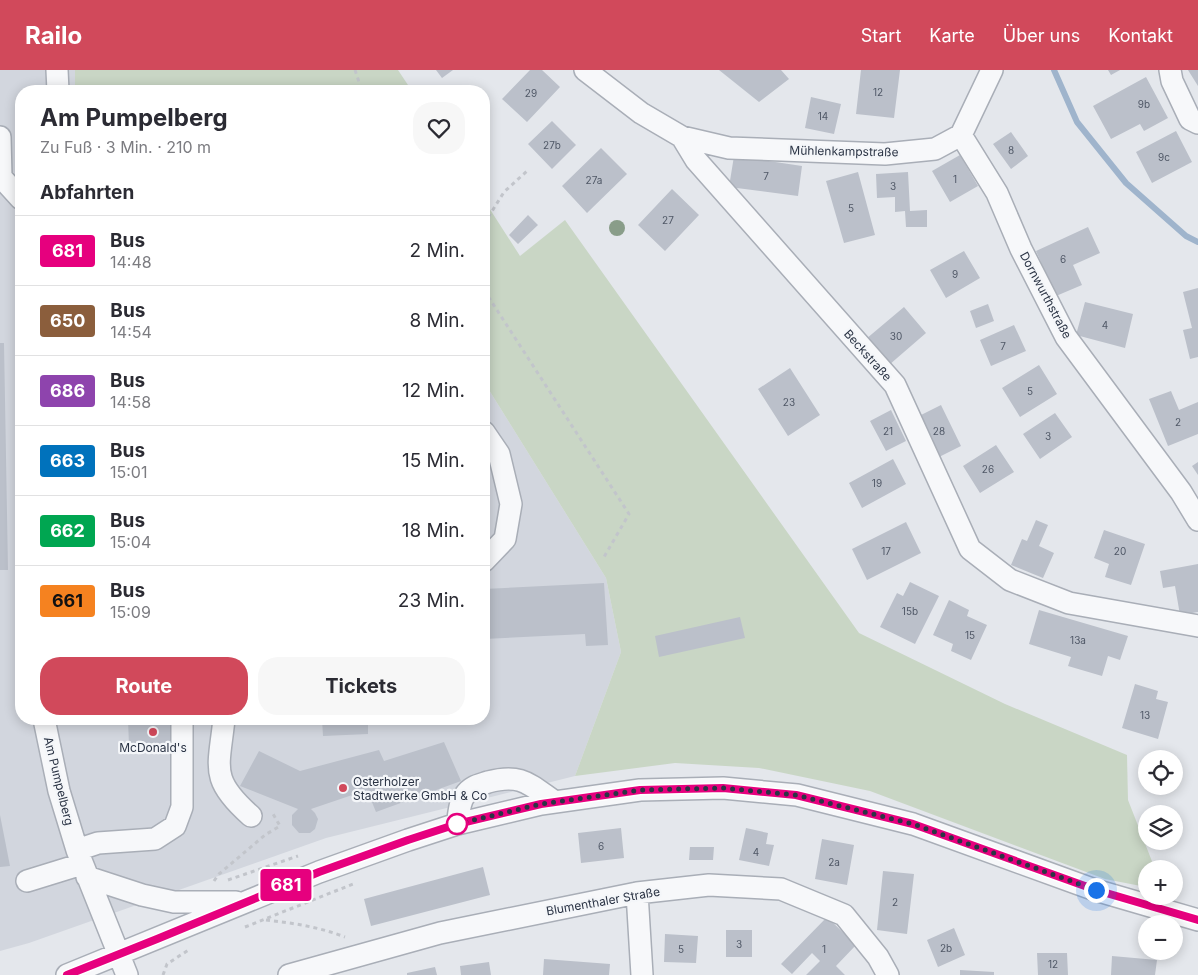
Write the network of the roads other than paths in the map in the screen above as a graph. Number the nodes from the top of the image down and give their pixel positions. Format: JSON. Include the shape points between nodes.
{"nodes":[{"id":1,"x":57,"y":70,"type":"edge"},
{"id":2,"x":585,"y":70,"type":"edge"},
{"id":3,"x":992,"y":70,"type":"edge"},
{"id":4,"x":1170,"y":70,"type":"edge"},
{"id":5,"x":58,"y":85,"type":"edge"},
{"id":6,"x":1198,"y":123,"type":"edge"},
{"id":7,"x":961,"y":135,"type":"junction"},
{"id":8,"x":0,"y":137,"type":"edge"},
{"id":9,"x":682,"y":137,"type":"junction"},
{"id":10,"x":15,"y":192,"type":"edge"},
{"id":11,"x":490,"y":441,"type":"edge"},
{"id":12,"x":1198,"y":520,"type":"edge"},
{"id":13,"x":490,"y":555,"type":"edge"},
{"id":14,"x":1198,"y":626,"type":"edge"},
{"id":15,"x":45,"y":725,"type":"edge"},
{"id":16,"x":182,"y":725,"type":"edge"},
{"id":17,"x":223,"y":725,"type":"edge"},
{"id":18,"x":555,"y":802,"type":"junction"},
{"id":19,"x":251,"y":816,"type":"road end"},
{"id":20,"x":457,"y":824,"type":"junction"},
{"id":21,"x":82,"y":864,"type":"junction"},
{"id":22,"x":27,"y":881,"type":"dead end"},
{"id":23,"x":636,"y":893,"type":"junction"},
{"id":24,"x":246,"y":902,"type":"junction"},
{"id":25,"x":1198,"y":920,"type":"edge"},
{"id":26,"x":120,"y":954,"type":"junction"},
{"id":27,"x":67,"y":975,"type":"edge"},
{"id":28,"x":127,"y":975,"type":"edge"},
{"id":29,"x":290,"y":975,"type":"edge"},
{"id":30,"x":642,"y":975,"type":"edge"},
{"id":31,"x":888,"y":975,"type":"edge"}],
"edges":[{"from":1,"to":5,"type":"street"},
{"from":2,"to":9,"type":"street","name":"Beckstraße","via":[[641,113]]},
{"from":3,"to":7,"type":"street"},
{"from":4,"to":6,"type":"street","via":[[1190,119]]},
{"from":7,"to":9,"type":"street","name":"Mühlenkampstraße","via":[[935,149],[885,154],[729,148]]},
{"from":7,"to":12,"type":"street","name":"Dornwurthstraße","via":[[998,192],[1021,249],[1066,337],[1181,492]]},
{"from":8,"to":10,"type":"street","via":[[1,177]]},
{"from":9,"to":14,"type":"street","name":"Beckstraße","via":[[696,160],[895,385],[970,549],[1010,580],[1069,603]]},
{"from":11,"to":13,"type":"street","via":[[499,454],[511,504],[505,539]]},
{"from":15,"to":21,"type":"street","name":"Am Pumpelberg","via":[[59,791]]},
{"from":16,"to":21,"type":"street","via":[[182,807],[174,826],[155,839],[98,843]]},
{"from":17,"to":19,"type":"street","via":[[218,754],[222,783],[238,805]]},
{"from":18,"to":20,"type":"street"},
{"from":18,"to":20,"type":"street","via":[[525,781],[510,778],[493,781],[472,787],[463,796]]},
{"from":18,"to":25,"type":"street","via":[[640,790],[723,788],[796,795],[913,824],[1096,890]]},
{"from":20,"to":24,"type":"street","via":[[319,872]]},
{"from":21,"to":22,"type":"street"},
{"from":21,"to":24,"type":"street","via":[[142,895],[174,902]]},
{"from":21,"to":26,"type":"street","name":"Am Pumpelberg"},
{"from":23,"to":29,"type":"street","name":"Blumenthaler Straße","via":[[440,933]]},
{"from":23,"to":30,"type":"street"},
{"from":23,"to":31,"type":"street","name":"Blumenthaler Straße","via":[[709,885],[781,889],[844,916],[878,957]]},
{"from":24,"to":26,"type":"street"},
{"from":26,"to":27,"type":"street"},
{"from":26,"to":28,"type":"street","name":"Am Pumpelberg"}]}
